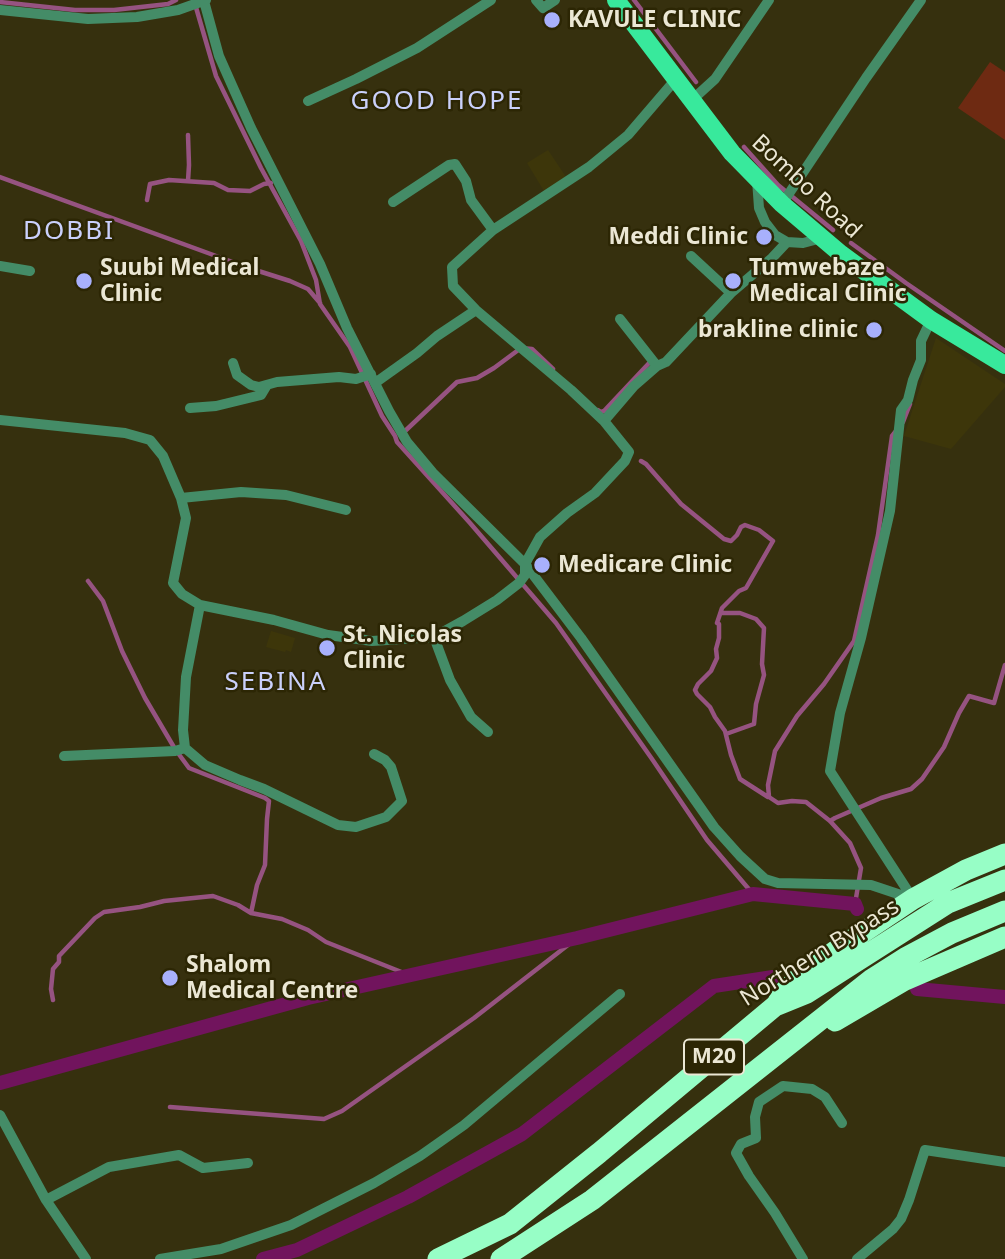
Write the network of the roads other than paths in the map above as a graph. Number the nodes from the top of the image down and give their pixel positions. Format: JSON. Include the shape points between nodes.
{"nodes":[{"id":1,"x":492,"y":0,"type":"edge"},
{"id":2,"x":536,"y":0,"type":"edge"},
{"id":3,"x":555,"y":0,"type":"edge"},
{"id":4,"x":616,"y":0,"type":"edge"},
{"id":5,"x":769,"y":0,"type":"edge"},
{"id":6,"x":922,"y":0,"type":"edge"},
{"id":7,"x":203,"y":1,"type":"edge"},
{"id":8,"x":0,"y":10,"type":"edge"},
{"id":9,"x":676,"y":79,"type":"junction"},
{"id":10,"x":692,"y":100,"type":"junction"},
{"id":11,"x":308,"y":101,"type":"dead end"},
{"id":12,"x":757,"y":178,"type":"junction"},
{"id":13,"x":393,"y":202,"type":"dead end"},
{"id":14,"x":782,"y":204,"type":"junction"},
{"id":15,"x":493,"y":230,"type":"junction"},
{"id":16,"x":822,"y":238,"type":"junction"},
{"id":17,"x":787,"y":242,"type":"junction"},
{"id":18,"x":691,"y":256,"type":"dead end"},
{"id":19,"x":0,"y":266,"type":"edge"},
{"id":20,"x":30,"y":271,"type":"dead end"},
{"id":21,"x":731,"y":293,"type":"junction"},
{"id":22,"x":477,"y":310,"type":"junction"},
{"id":23,"x":620,"y":319,"type":"dead end"},
{"id":24,"x":931,"y":320,"type":"junction"},
{"id":25,"x":233,"y":363,"type":"dead end"},
{"id":26,"x":1005,"y":365,"type":"edge"},
{"id":27,"x":657,"y":366,"type":"junction"},
{"id":28,"x":371,"y":377,"type":"junction"},
{"id":29,"x":267,"y":385,"type":"junction"},
{"id":30,"x":190,"y":408,"type":"dead end"},
{"id":31,"x":0,"y":420,"type":"edge"},
{"id":32,"x":604,"y":421,"type":"junction"},
{"id":33,"x":181,"y":498,"type":"junction"},
{"id":34,"x":346,"y":510,"type":"dead end"},
{"id":35,"x":523,"y":574,"type":"junction"},
{"id":36,"x":200,"y":605,"type":"junction"},
{"id":37,"x":434,"y":637,"type":"junction"},
{"id":38,"x":488,"y":732,"type":"dead end"},
{"id":39,"x":181,"y":750,"type":"junction"},
{"id":40,"x":374,"y":754,"type":"dead end"},
{"id":41,"x":65,"y":756,"type":"dead end"},
{"id":42,"x":1005,"y":854,"type":"edge"},
{"id":43,"x":1005,"y":880,"type":"edge"},
{"id":44,"x":913,"y":899,"type":"junction"},
{"id":45,"x":1005,"y":911,"type":"edge"},
{"id":46,"x":1005,"y":937,"type":"edge"},
{"id":47,"x":620,"y":994,"type":"dead end"},
{"id":48,"x":775,"y":1006,"type":"junction"},
{"id":49,"x":794,"y":1041,"type":"junction"},
{"id":50,"x":0,"y":1115,"type":"edge"},
{"id":51,"x":842,"y":1123,"type":"dead end"},
{"id":52,"x":1005,"y":1162,"type":"edge"},
{"id":53,"x":248,"y":1163,"type":"dead end"},
{"id":54,"x":47,"y":1200,"type":"junction"},
{"id":55,"x":86,"y":1259,"type":"edge"},
{"id":56,"x":160,"y":1259,"type":"edge"},
{"id":57,"x":438,"y":1259,"type":"edge"},
{"id":58,"x":501,"y":1259,"type":"edge"},
{"id":59,"x":803,"y":1259,"type":"edge"},
{"id":60,"x":857,"y":1259,"type":"edge"}],
"edges":[{"from":1,"to":11,"type":"street","via":[[417,48]]},
{"from":2,"to":3,"type":"street","via":[[543,8]]},
{"from":4,"to":9,"type":"main road","name":"Bombo Road"},
{"from":5,"to":10,"type":"street","via":[[715,79]]},
{"from":6,"to":14,"type":"street"},
{"from":7,"to":8,"type":"street","via":[[137,17],[88,19]]},
{"from":7,"to":28,"type":"street","via":[[219,57]]},
{"from":9,"to":10,"type":"main road","name":"Bombo Road"},
{"from":9,"to":15,"type":"street","via":[[628,135],[589,167]]},
{"from":10,"to":12,"type":"main road","name":"Bombo Road"},
{"from":12,"to":14,"type":"main road","name":"Bombo Road"},
{"from":12,"to":17,"type":"street","via":[[765,222]]},
{"from":13,"to":15,"type":"street","via":[[455,164],[471,200]]},
{"from":14,"to":16,"type":"main road","name":"Bombo Road"},
{"from":15,"to":22,"type":"street","via":[[452,267],[453,286]]},
{"from":16,"to":17,"type":"street"},
{"from":16,"to":24,"type":"main road","name":"Bombo Road"},
{"from":17,"to":21,"type":"street"},
{"from":18,"to":21,"type":"street"},
{"from":19,"to":20,"type":"street"},
{"from":21,"to":27,"type":"street"},
{"from":22,"to":28,"type":"street","via":[[417,353]]},
{"from":22,"to":32,"type":"street"},
{"from":23,"to":27,"type":"street"},
{"from":24,"to":26,"type":"main road","name":"Bombo Road"},
{"from":24,"to":44,"type":"street","via":[[901,410],[890,511],[830,771]]},
{"from":25,"to":29,"type":"street","via":[[237,375],[251,385]]},
{"from":27,"to":32,"type":"street"},
{"from":28,"to":29,"type":"street"},
{"from":28,"to":35,"type":"street","via":[[407,442]]},
{"from":29,"to":30,"type":"street","via":[[261,395]]},
{"from":31,"to":33,"type":"street","via":[[125,433],[150,440],[163,456]]},
{"from":32,"to":35,"type":"street","via":[[629,453],[625,461],[595,493],[540,537]]},
{"from":33,"to":34,"type":"street","via":[[275,494]]},
{"from":33,"to":36,"type":"street","via":[[186,518],[173,583]]},
{"from":35,"to":37,"type":"street","via":[[497,600]]},
{"from":35,"to":44,"type":"street","via":[[581,638],[714,827],[765,879],[871,884]]},
{"from":36,"to":37,"type":"street","via":[[328,635],[372,641]]},
{"from":36,"to":39,"type":"street","via":[[186,677]]},
{"from":37,"to":38,"type":"street","via":[[471,718]]},
{"from":39,"to":40,"type":"street","via":[[338,825],[356,827],[386,817],[402,801],[391,767]]},
{"from":39,"to":41,"type":"street"},
{"from":42,"to":44,"type":"highway"},
{"from":43,"to":48,"type":"highway","name":"Northern Bypass","number":"M20","via":[[947,904],[807,993]]},
{"from":44,"to":48,"type":"highway","via":[[800,977]]},
{"from":45,"to":49,"type":"highway","number":"M20","via":[[905,958],[851,994]]},
{"from":46,"to":49,"type":"highway","via":[[905,980]]},
{"from":47,"to":56,"type":"street","via":[[464,1125],[374,1183],[291,1225],[221,1249]]},
{"from":48,"to":57,"type":"highway","name":"Northern Bypass","number":"M20","via":[[510,1224]]},
{"from":49,"to":58,"type":"highway","number":"M20","via":[[592,1200]]},
{"from":50,"to":54,"type":"street"},
{"from":51,"to":59,"type":"street","via":[[825,1097],[812,1089],[783,1086],[759,1102],[756,1138],[741,1144],[736,1153]]},
{"from":52,"to":60,"type":"street","via":[[925,1150],[901,1219]]},
{"from":53,"to":54,"type":"street","via":[[203,1168],[179,1155],[109,1167]]},
{"from":54,"to":55,"type":"street"}]}
